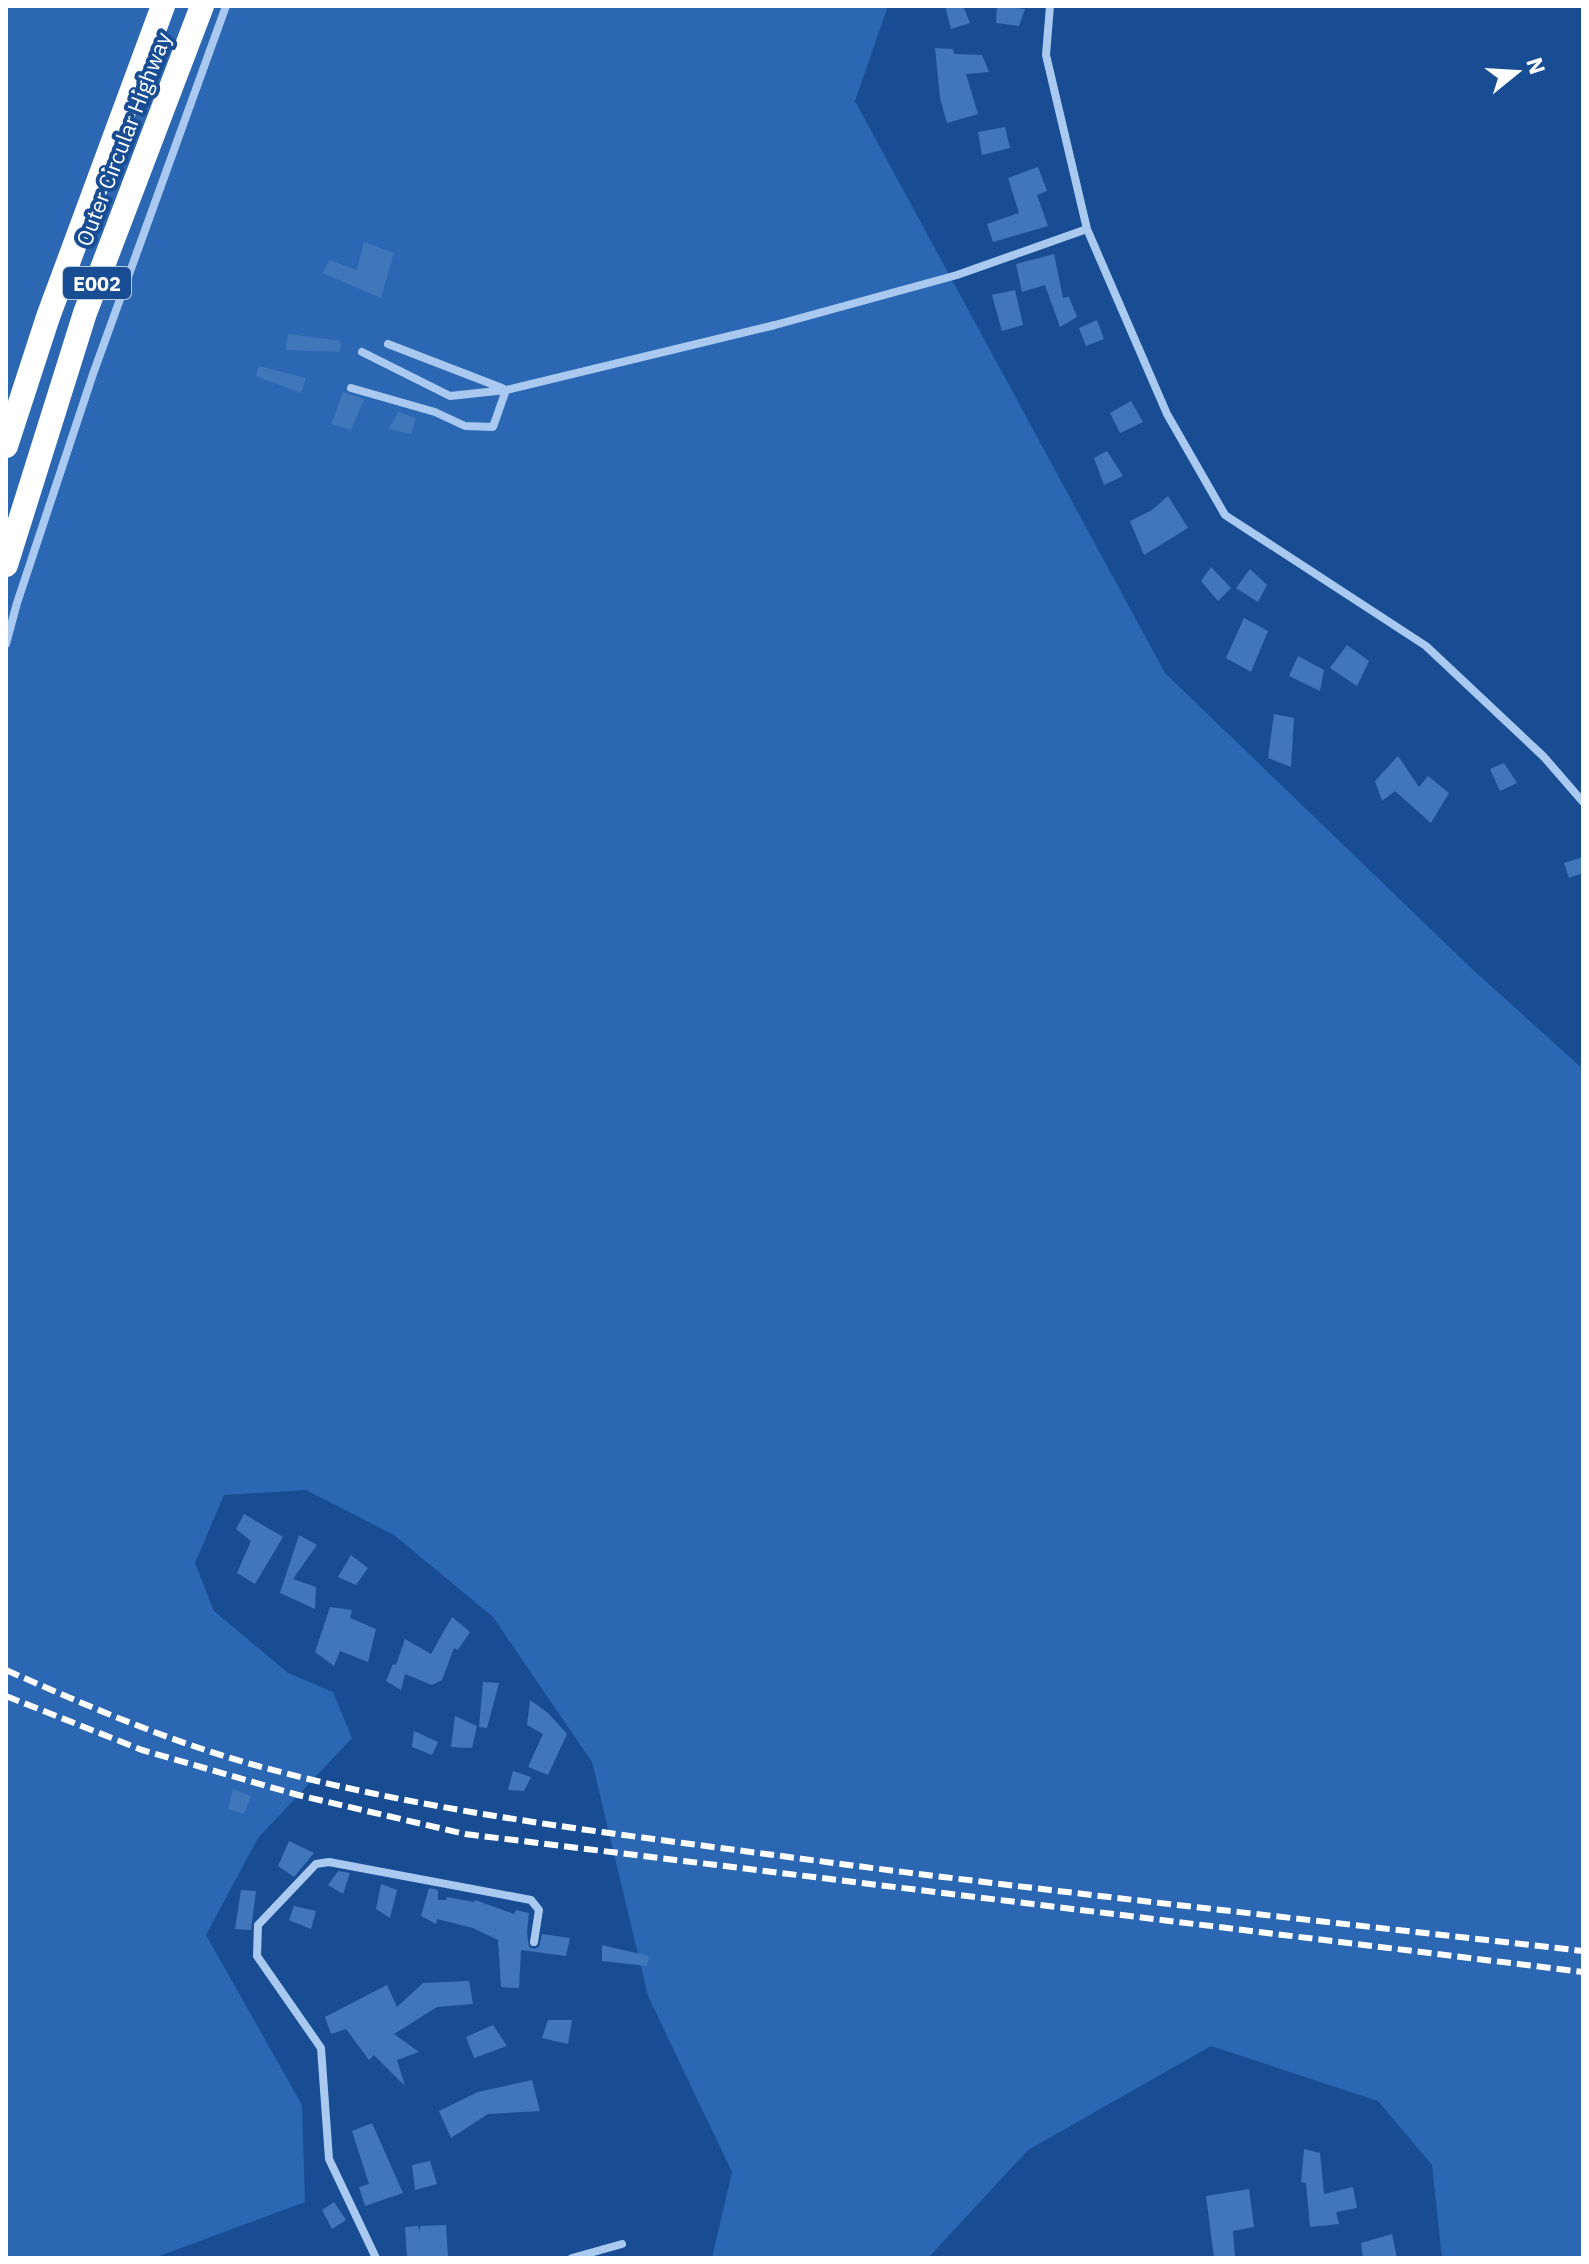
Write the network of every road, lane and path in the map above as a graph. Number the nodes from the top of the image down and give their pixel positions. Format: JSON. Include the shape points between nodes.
{"nodes":[{"id":1,"x":163,"y":6,"type":"edge"},
{"id":2,"x":202,"y":6,"type":"edge"},
{"id":3,"x":226,"y":6,"type":"edge"},
{"id":4,"x":1050,"y":6,"type":"edge"},
{"id":5,"x":1087,"y":229,"type":"junction"},
{"id":6,"x":388,"y":344,"type":"dead end"},
{"id":7,"x":362,"y":352,"type":"dead end"},
{"id":8,"x":351,"y":388,"type":"dead end"},
{"id":9,"x":506,"y":390,"type":"junction"},
{"id":10,"x":6,"y":446,"type":"edge"},
{"id":11,"x":6,"y":565,"type":"edge"},
{"id":12,"x":6,"y":644,"type":"edge"},
{"id":13,"x":1583,"y":802,"type":"edge"},
{"id":14,"x":534,"y":1942,"type":"dead end"},
{"id":15,"x":622,"y":2244,"type":"dead end"},
{"id":16,"x":376,"y":2258,"type":"edge"},
{"id":17,"x":572,"y":2258,"type":"edge"}],
"edges":[{"from":1,"to":10,"type":"highway","name":"Outer Circular Highway","number":"E002"},
{"from":2,"to":11,"type":"highway","name":"Outer Circular Highway","number":"E002","via":[[85,313]]},
{"from":3,"to":12,"type":"street","via":[[93,374]]},
{"from":4,"to":5,"type":"street","via":[[1046,55]]},
{"from":5,"to":9,"type":"street","via":[[957,275],[821,313]]},
{"from":5,"to":13,"type":"street","via":[[1167,414],[1225,515],[1426,646],[1544,757]]},
{"from":6,"to":9,"type":"street"},
{"from":7,"to":9,"type":"street","via":[[450,396]]},
{"from":8,"to":9,"type":"street","via":[[465,426],[493,427]]},
{"from":14,"to":16,"type":"street","via":[[539,1910],[531,1900],[329,1862],[316,1864],[258,1925],[257,1956],[321,2048],[329,2159]]},
{"from":15,"to":17,"type":"street"}]}
